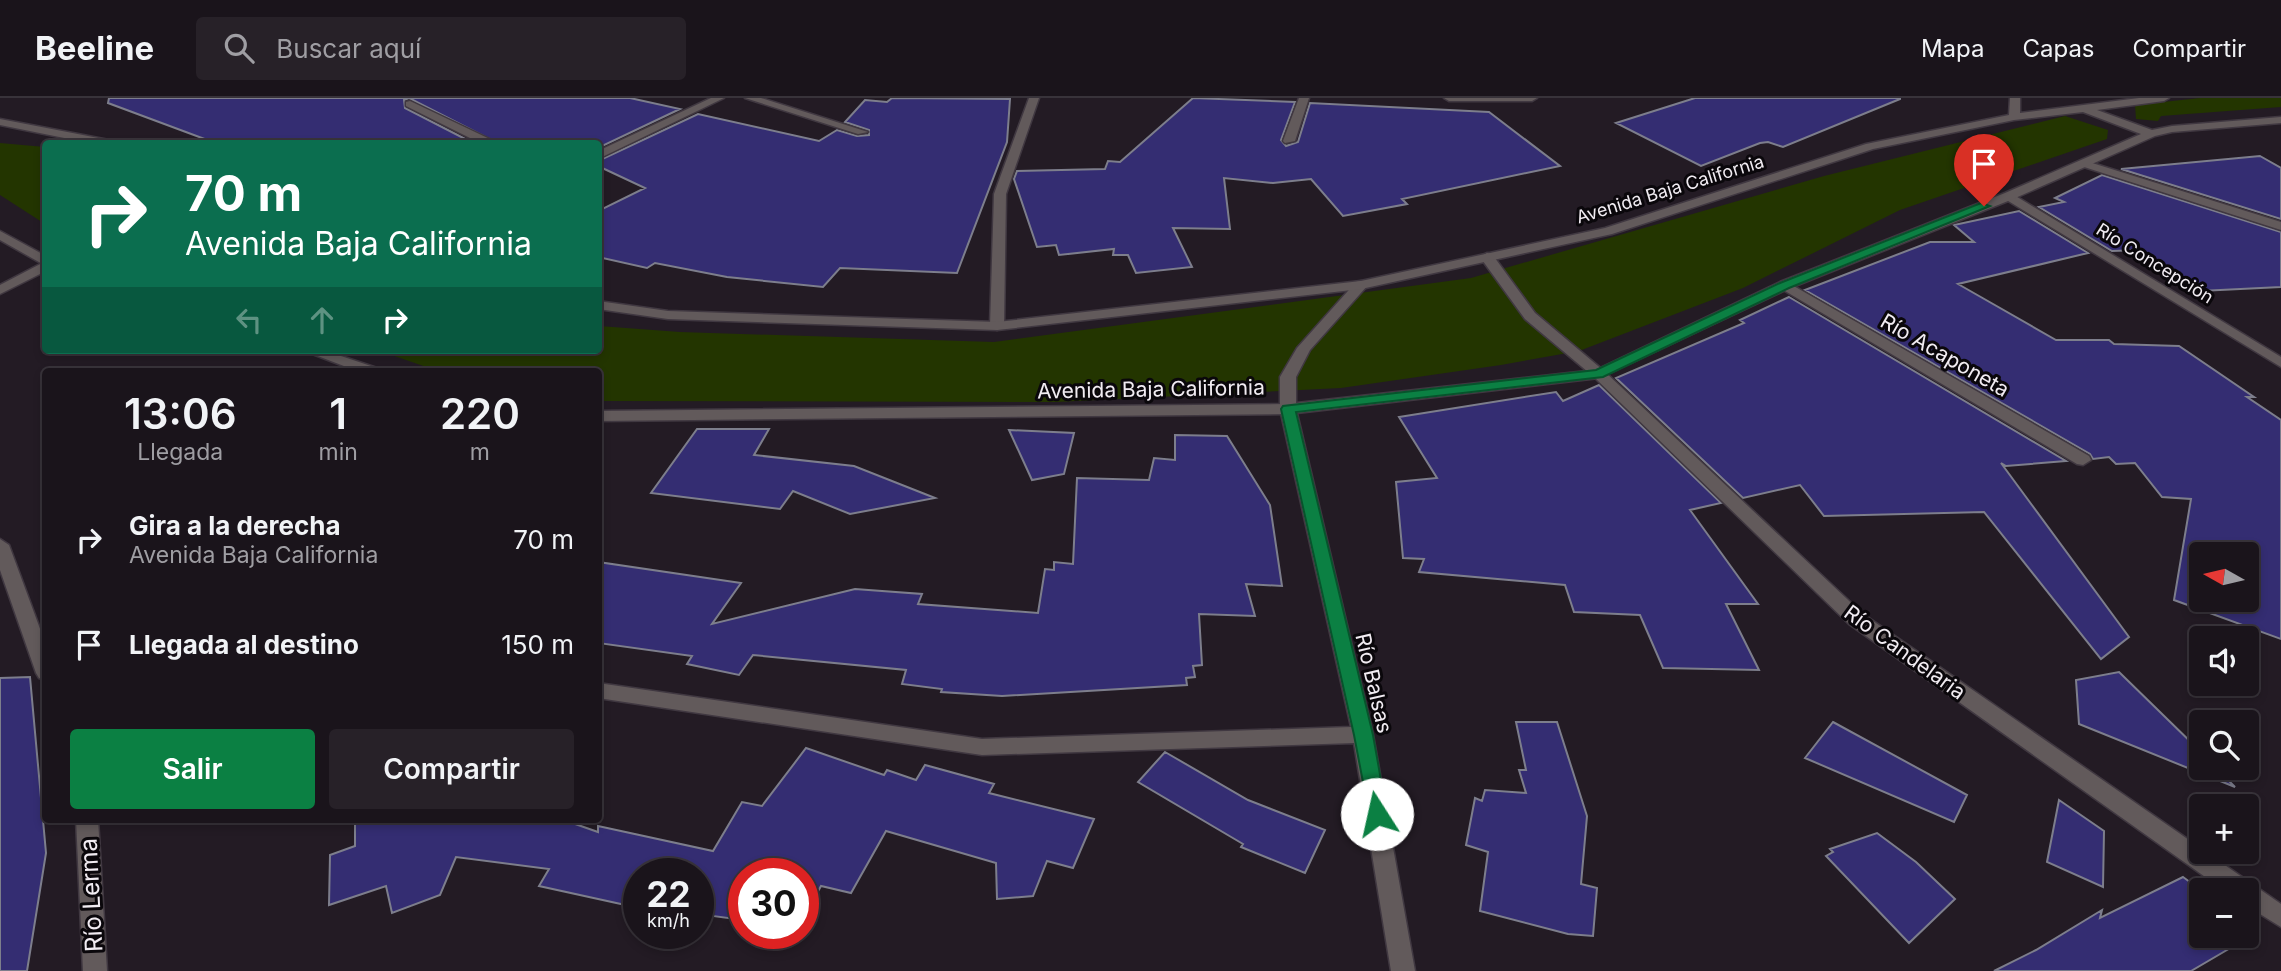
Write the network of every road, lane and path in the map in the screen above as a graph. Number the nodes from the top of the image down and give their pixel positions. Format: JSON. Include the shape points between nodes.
{"nodes":[{"id":1,"x":719,"y":98,"type":"edge"},
{"id":2,"x":750,"y":98,"type":"edge"},
{"id":3,"x":1034,"y":98,"type":"edge"},
{"id":4,"x":1304,"y":98,"type":"edge"},
{"id":5,"x":1449,"y":98,"type":"edge"},
{"id":6,"x":1532,"y":98,"type":"edge"},
{"id":7,"x":2015,"y":98,"type":"edge"},
{"id":8,"x":2060,"y":98,"type":"edge"},
{"id":9,"x":2164,"y":98,"type":"edge"},
{"id":10,"x":410,"y":104,"type":"dead end"},
{"id":11,"x":2079,"y":107,"type":"junction"},
{"id":12,"x":2014,"y":117,"type":"junction"},
{"id":13,"x":2281,"y":120,"type":"edge"},
{"id":14,"x":0,"y":122,"type":"edge"},
{"id":15,"x":862,"y":132,"type":"dead end"},
{"id":16,"x":2151,"y":134,"type":"junction"},
{"id":17,"x":93,"y":140,"type":"edge"},
{"id":18,"x":484,"y":140,"type":"edge"},
{"id":19,"x":1289,"y":141,"type":"dead end"},
{"id":20,"x":602,"y":154,"type":"edge"},
{"id":21,"x":2085,"y":164,"type":"junction"},
{"id":22,"x":2009,"y":196,"type":"junction"},
{"id":23,"x":2281,"y":226,"type":"edge"},
{"id":24,"x":0,"y":235,"type":"edge"},
{"id":25,"x":1487,"y":257,"type":"junction"},
{"id":26,"x":42,"y":261,"type":"edge"},
{"id":27,"x":42,"y":265,"type":"edge"},
{"id":28,"x":1361,"y":285,"type":"junction"},
{"id":29,"x":1785,"y":285,"type":"junction"},
{"id":30,"x":0,"y":290,"type":"edge"},
{"id":31,"x":602,"y":307,"type":"edge"},
{"id":32,"x":997,"y":326,"type":"junction"},
{"id":33,"x":321,"y":354,"type":"edge"},
{"id":34,"x":2281,"y":363,"type":"edge"},
{"id":35,"x":363,"y":368,"type":"edge"},
{"id":36,"x":1599,"y":374,"type":"junction"},
{"id":37,"x":1288,"y":409,"type":"junction"},
{"id":38,"x":602,"y":416,"type":"edge"},
{"id":39,"x":2083,"y":460,"type":"dead end"},
{"id":40,"x":0,"y":545,"type":"edge"},
{"id":41,"x":42,"y":662,"type":"edge"},
{"id":42,"x":602,"y":691,"type":"edge"},
{"id":43,"x":1363,"y":735,"type":"junction"},
{"id":44,"x":87,"y":823,"type":"edge"},
{"id":45,"x":2225,"y":878,"type":"edge"},
{"id":46,"x":2259,"y":902,"type":"edge"},
{"id":47,"x":2281,"y":917,"type":"edge"},
{"id":48,"x":95,"y":971,"type":"edge"},
{"id":49,"x":1403,"y":971,"type":"edge"}],
"edges":[{"from":1,"to":20,"type":"street"},
{"from":2,"to":15,"type":"street"},
{"from":3,"to":32,"type":"street","via":[[1000,194]]},
{"from":4,"to":19,"type":"street"},
{"from":5,"to":6,"type":"street"},
{"from":7,"to":12,"type":"street"},
{"from":8,"to":11,"type":"street"},
{"from":9,"to":11,"type":"street","name":"Avenida Baja California"},
{"from":10,"to":18,"type":"street"},
{"from":11,"to":12,"type":"street","name":"Avenida Baja California"},
{"from":11,"to":16,"type":"street"},
{"from":12,"to":25,"type":"street","name":"Avenida Baja California","via":[[1870,146],[1608,231]]},
{"from":13,"to":16,"type":"street","name":"Avenida Baja California"},
{"from":14,"to":17,"type":"street"},
{"from":16,"to":21,"type":"street","name":"Avenida Baja California"},
{"from":21,"to":22,"type":"street","name":"Avenida Baja California"},
{"from":21,"to":23,"type":"street"},
{"from":22,"to":29,"type":"street","name":"Avenida Baja California"},
{"from":22,"to":34,"type":"street","name":"Río Concepción"},
{"from":24,"to":26,"type":"street"},
{"from":25,"to":28,"type":"street","name":"Avenida Baja California"},
{"from":25,"to":36,"type":"street","name":"Río Candelaria","via":[[1530,316]]},
{"from":27,"to":30,"type":"street"},
{"from":28,"to":32,"type":"street","name":"Avenida Baja California"},
{"from":28,"to":37,"type":"street","name":"Río Balsas","via":[[1304,348],[1288,377]]},
{"from":29,"to":36,"type":"street","name":"Avenida Baja California"},
{"from":29,"to":39,"type":"street","name":"Río Acaponeta"},
{"from":31,"to":32,"type":"street","name":"Avenida Baja California","via":[[668,316]]},
{"from":33,"to":35,"type":"street"},
{"from":36,"to":37,"type":"street","name":"Avenida Baja California"},
{"from":36,"to":45,"type":"street","name":"Río Candelaria","via":[[1856,619]]},
{"from":37,"to":38,"type":"street","name":"Avenida Baja California"},
{"from":37,"to":43,"type":"street","name":"Río Balsas"},
{"from":40,"to":41,"type":"street"},
{"from":42,"to":43,"type":"street","via":[[982,747]]},
{"from":43,"to":49,"type":"street","name":"Río Balsas"},
{"from":44,"to":48,"type":"street","name":"Río Lerma"},
{"from":46,"to":47,"type":"street","name":"Río Candelaria"}]}
